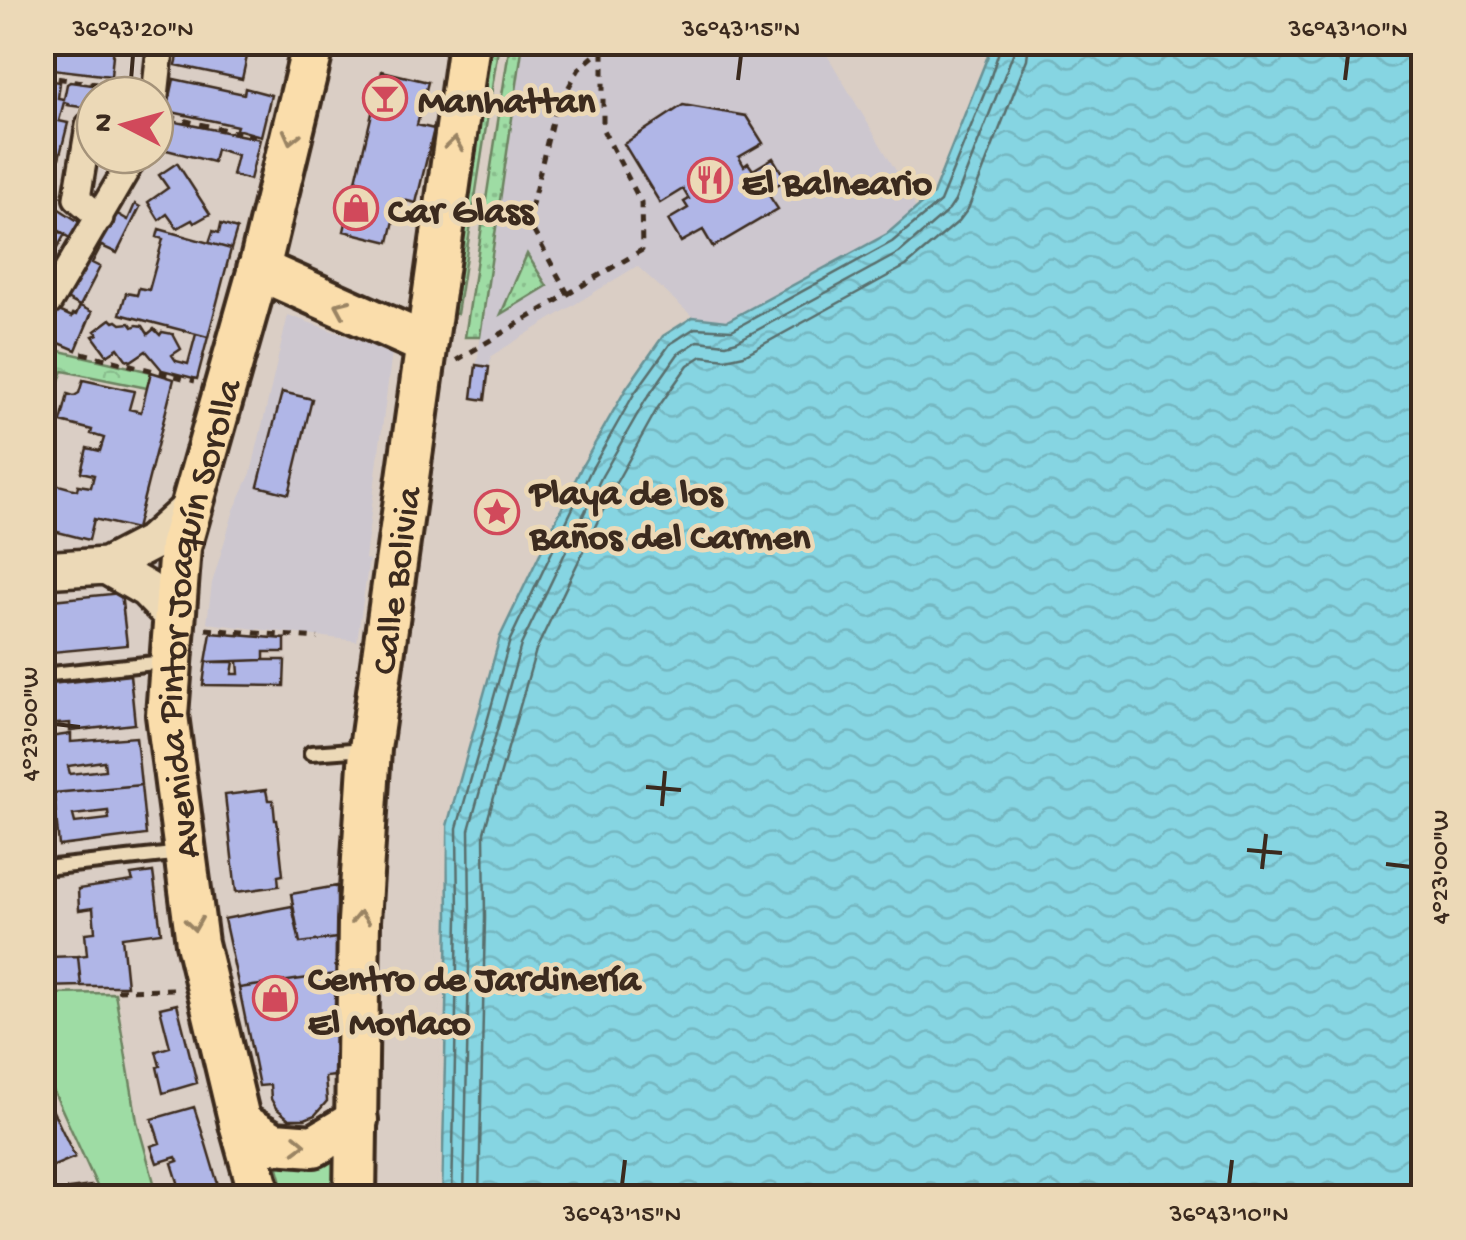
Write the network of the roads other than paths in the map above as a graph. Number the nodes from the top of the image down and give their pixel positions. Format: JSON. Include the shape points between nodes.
{"nodes":[{"id":1,"x":161,"y":42,"type":"edge"},
{"id":2,"x":314,"y":42,"type":"edge"},
{"id":3,"x":469,"y":42,"type":"edge"},
{"id":4,"x":157,"y":75,"type":"edge"},
{"id":5,"x":80,"y":175,"type":"edge"},
{"id":6,"x":124,"y":175,"type":"edge"},
{"id":7,"x":100,"y":218,"type":"junction"},
{"id":8,"x":258,"y":270,"type":"junction"},
{"id":9,"x":42,"y":306,"type":"edge"},
{"id":10,"x":438,"y":355,"type":"junction"},
{"id":11,"x":191,"y":508,"type":"junction"},
{"id":12,"x":106,"y":566,"type":"junction"},
{"id":13,"x":42,"y":570,"type":"edge"},
{"id":14,"x":189,"y":624,"type":"junction"},
{"id":15,"x":172,"y":661,"type":"junction"},
{"id":16,"x":42,"y":674,"type":"edge"},
{"id":17,"x":352,"y":750,"type":"dead end"},
{"id":18,"x":312,"y":754,"type":"dead end"},
{"id":19,"x":185,"y":853,"type":"junction"},
{"id":20,"x":54,"y":867,"type":"dead end"},
{"id":21,"x":357,"y":1120,"type":"junction"},
{"id":22,"x":240,"y":1123,"type":"junction"},
{"id":23,"x":262,"y":1198,"type":"edge"},
{"id":24,"x":356,"y":1198,"type":"edge"}],
"edges":[{"from":1,"to":4,"type":"street"},
{"from":2,"to":8,"type":"main road","name":"Avenida Pintor Joaquín Sorolla","one_way":true},
{"from":10,"to":3,"type":"main road","name":"Calle Bolivia","one_way":true},
{"from":5,"to":7,"type":"street","via":[[76,198]]},
{"from":6,"to":7,"type":"street"},
{"from":7,"to":9,"type":"street"},
{"from":10,"to":8,"type":"main road","one_way":true},
{"from":8,"to":11,"type":"main road","name":"Avenida Pintor Joaquín Sorolla"},
{"from":21,"to":10,"type":"main road","name":"Calle Bolivia","one_way":true,"via":[[370,749]]},
{"from":11,"to":12,"type":"main road","via":[[152,542]]},
{"from":11,"to":14,"type":"main road","name":"Avenida Pintor Joaquín Sorolla","via":[[180,547]]},
{"from":12,"to":13,"type":"main road"},
{"from":12,"to":14,"type":"main road"},
{"from":14,"to":15,"type":"main road","name":"Avenida Pintor Joaquín Sorolla"},
{"from":15,"to":16,"type":"lane"},
{"from":15,"to":19,"type":"main road","name":"Avenida Pintor Joaquín Sorolla","via":[[167,716]]},
{"from":17,"to":18,"type":"lane"},
{"from":19,"to":20,"type":"lane"},
{"from":19,"to":22,"type":"main road","name":"Avenida Pintor Joaquín Sorolla","one_way":true,"via":[[197,943]]},
{"from":22,"to":21,"type":"main road","one_way":true,"via":[[274,1143],[314,1146]]},
{"from":21,"to":24,"type":"main road","name":"Calle Bolivia"},
{"from":22,"to":23,"type":"main road","name":"Avenida Pintor Joaquín Sorolla"}]}
